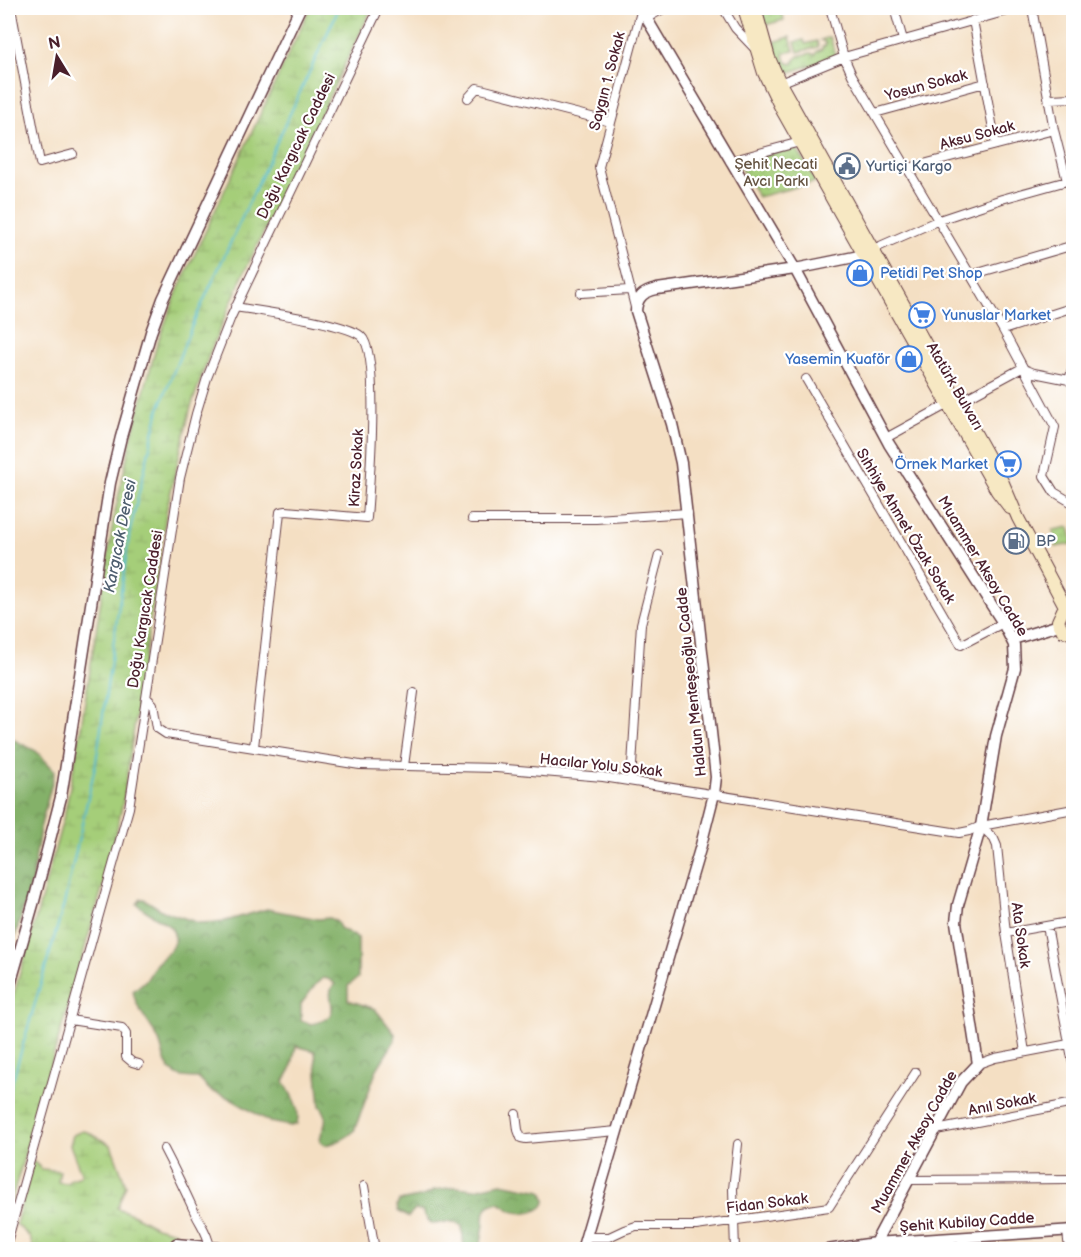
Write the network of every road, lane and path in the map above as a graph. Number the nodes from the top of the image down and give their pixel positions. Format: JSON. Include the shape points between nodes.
{"nodes":[{"id":1,"x":12,"y":8,"type":"edge"},
{"id":2,"x":300,"y":8,"type":"edge"},
{"id":3,"x":379,"y":8,"type":"edge"},
{"id":4,"x":664,"y":8,"type":"edge"},
{"id":5,"x":723,"y":8,"type":"edge"},
{"id":6,"x":744,"y":8,"type":"edge"},
{"id":7,"x":755,"y":8,"type":"edge"},
{"id":8,"x":830,"y":8,"type":"edge"},
{"id":9,"x":894,"y":8,"type":"edge"},
{"id":10,"x":1018,"y":8,"type":"edge"},
{"id":11,"x":1032,"y":8,"type":"edge"},
{"id":12,"x":643,"y":11,"type":"edge"},
{"id":13,"x":973,"y":20,"type":"junction"},
{"id":14,"x":903,"y":40,"type":"junction"},
{"id":15,"x":757,"y":51,"type":"junction"},
{"id":16,"x":844,"y":57,"type":"junction"},
{"id":17,"x":780,"y":83,"type":"junction"},
{"id":18,"x":985,"y":83,"type":"junction"},
{"id":19,"x":468,"y":98,"type":"dead end"},
{"id":20,"x":1074,"y":98,"type":"edge"},
{"id":21,"x":1049,"y":99,"type":"junction"},
{"id":22,"x":875,"y":113,"type":"junction"},
{"id":23,"x":611,"y":122,"type":"junction"},
{"id":24,"x":1054,"y":130,"type":"junction"},
{"id":25,"x":800,"y":142,"type":"junction"},
{"id":26,"x":996,"y":145,"type":"junction"},
{"id":27,"x":73,"y":154,"type":"dead end"},
{"id":28,"x":730,"y":161,"type":"junction"},
{"id":29,"x":908,"y":168,"type":"junction"},
{"id":30,"x":1070,"y":183,"type":"edge"},
{"id":31,"x":939,"y":220,"type":"junction"},
{"id":32,"x":1074,"y":245,"type":"edge"},
{"id":33,"x":868,"y":253,"type":"junction"},
{"id":34,"x":795,"y":269,"type":"junction"},
{"id":35,"x":972,"y":275,"type":"junction"},
{"id":36,"x":629,"y":290,"type":"junction"},
{"id":37,"x":581,"y":293,"type":"dead end"},
{"id":38,"x":235,"y":307,"type":"junction"},
{"id":39,"x":1074,"y":308,"type":"edge"},
{"id":40,"x":636,"y":311,"type":"junction"},
{"id":41,"x":1003,"y":330,"type":"junction"},
{"id":42,"x":1074,"y":362,"type":"edge"},
{"id":43,"x":1022,"y":368,"type":"junction"},
{"id":44,"x":806,"y":379,"type":"dead end"},
{"id":45,"x":1071,"y":381,"type":"edge"},
{"id":46,"x":953,"y":403,"type":"junction"},
{"id":47,"x":886,"y":438,"type":"junction"},
{"id":48,"x":1074,"y":504,"type":"edge"},
{"id":49,"x":688,"y":513,"type":"junction"},
{"id":50,"x":472,"y":519,"type":"dead end"},
{"id":51,"x":660,"y":555,"type":"dead end"},
{"id":52,"x":1070,"y":607,"type":"edge"},
{"id":53,"x":1003,"y":623,"type":"junction"},
{"id":54,"x":1066,"y":631,"type":"edge"},
{"id":55,"x":1013,"y":639,"type":"junction"},
{"id":56,"x":1073,"y":648,"type":"edge"},
{"id":57,"x":414,"y":692,"type":"dead end"},
{"id":58,"x":147,"y":698,"type":"junction"},
{"id":59,"x":254,"y":747,"type":"junction"},
{"id":60,"x":404,"y":766,"type":"junction"},
{"id":61,"x":630,"y":781,"type":"junction"},
{"id":62,"x":714,"y":794,"type":"junction"},
{"id":63,"x":1074,"y":809,"type":"edge"},
{"id":64,"x":981,"y":826,"type":"junction"},
{"id":65,"x":1074,"y":921,"type":"edge"},
{"id":66,"x":1047,"y":926,"type":"junction"},
{"id":67,"x":1006,"y":933,"type":"junction"},
{"id":68,"x":8,"y":992,"type":"edge"},
{"id":69,"x":70,"y":1020,"type":"junction"},
{"id":70,"x":1071,"y":1044,"type":"edge"},
{"id":71,"x":1025,"y":1052,"type":"junction"},
{"id":72,"x":139,"y":1064,"type":"dead end"},
{"id":73,"x":978,"y":1064,"type":"junction"},
{"id":74,"x":1074,"y":1069,"type":"edge"},
{"id":75,"x":916,"y":1072,"type":"dead end"},
{"id":76,"x":1074,"y":1103,"type":"edge"},
{"id":77,"x":516,"y":1114,"type":"dead end"},
{"id":78,"x":936,"y":1130,"type":"junction"},
{"id":79,"x":617,"y":1131,"type":"junction"},
{"id":80,"x":738,"y":1144,"type":"dead end"},
{"id":81,"x":164,"y":1149,"type":"dead end"},
{"id":82,"x":1074,"y":1179,"type":"edge"},
{"id":83,"x":909,"y":1180,"type":"junction"},
{"id":84,"x":364,"y":1186,"type":"dead end"},
{"id":85,"x":733,"y":1221,"type":"junction"},
{"id":86,"x":1070,"y":1231,"type":"edge"},
{"id":87,"x":586,"y":1237,"type":"junction"},
{"id":88,"x":8,"y":1239,"type":"edge"},
{"id":89,"x":926,"y":1245,"type":"edge"},
{"id":90,"x":874,"y":1246,"type":"edge"},
{"id":91,"x":172,"y":1247,"type":"edge"},
{"id":92,"x":210,"y":1247,"type":"junction"},
{"id":93,"x":238,"y":1250,"type":"edge"},
{"id":94,"x":375,"y":1250,"type":"edge"},
{"id":95,"x":582,"y":1250,"type":"edge"},
{"id":96,"x":735,"y":1250,"type":"edge"},
{"id":97,"x":827,"y":1250,"type":"edge"},
{"id":98,"x":1069,"y":1250,"type":"edge"}],
"edges":[{"from":1,"to":27,"type":"street","via":[[40,163]]},
{"from":2,"to":68,"type":"street","via":[[151,332],[110,483],[61,797]]},
{"from":3,"to":38,"type":"street","name":"Doğu Kargıcak Caddesi"},
{"from":4,"to":12,"type":"street"},
{"from":5,"to":15,"type":"street"},
{"from":6,"to":15,"type":"main road","name":"Atatürk Bulvarı"},
{"from":7,"to":17,"type":"main road","name":"Atatürk Bulvarı"},
{"from":8,"to":16,"type":"street"},
{"from":9,"to":14,"type":"street"},
{"from":10,"to":13,"type":"street"},
{"from":11,"to":21,"type":"street"},
{"from":12,"to":23,"type":"street","name":"Saygın 1. Sokak"},
{"from":12,"to":28,"type":"street","name":"Muammer Aksoy Cadde"},
{"from":13,"to":14,"type":"street"},
{"from":13,"to":18,"type":"street"},
{"from":14,"to":16,"type":"street"},
{"from":15,"to":25,"type":"main road","name":"Atatürk Bulvarı","via":[[767,81]]},
{"from":16,"to":17,"type":"street"},
{"from":16,"to":22,"type":"street"},
{"from":17,"to":33,"type":"main road","name":"Atatürk Bulvarı"},
{"from":18,"to":22,"type":"street","name":"Yosun Sokak"},
{"from":18,"to":26,"type":"street"},
{"from":19,"to":23,"type":"street","via":[[477,88]]},
{"from":20,"to":21,"type":"street"},
{"from":21,"to":24,"type":"street"},
{"from":22,"to":29,"type":"street"},
{"from":23,"to":36,"type":"street","name":"Saygın 1. Sokak","via":[[600,173]]},
{"from":24,"to":26,"type":"street","name":"Aksu Sokak"},
{"from":24,"to":30,"type":"street"},
{"from":25,"to":28,"type":"street"},
{"from":25,"to":33,"type":"main road","name":"Atatürk Bulvarı"},
{"from":26,"to":29,"type":"street","name":"Aksu Sokak"},
{"from":28,"to":34,"type":"street","name":"Muammer Aksoy Cadde"},
{"from":29,"to":31,"type":"street"},
{"from":30,"to":31,"type":"street","via":[[1002,199]]},
{"from":31,"to":33,"type":"street"},
{"from":31,"to":35,"type":"street"},
{"from":32,"to":35,"type":"street"},
{"from":33,"to":34,"type":"street"},
{"from":33,"to":46,"type":"main road","name":"Atatürk Bulvarı"},
{"from":34,"to":40,"type":"street","via":[[648,291],[638,299]]},
{"from":34,"to":47,"type":"street","name":"Muammer Aksoy Cadde"},
{"from":35,"to":41,"type":"street"},
{"from":36,"to":37,"type":"street"},
{"from":36,"to":40,"type":"street"},
{"from":38,"to":58,"type":"street","name":"Doğu Kargıcak Caddesi","via":[[207,378],[184,456]]},
{"from":38,"to":59,"type":"street","name":"Kiraz Sokak","via":[[290,316],[358,334],[369,350],[372,391],[367,518],[280,512]]},
{"from":39,"to":41,"type":"street"},
{"from":40,"to":49,"type":"street","name":"Haldun Menteşeoğlu Cadde","via":[[672,424]]},
{"from":41,"to":43,"type":"street"},
{"from":42,"to":45,"type":"street"},
{"from":43,"to":45,"type":"street"},
{"from":43,"to":46,"type":"street"},
{"from":43,"to":48,"type":"street","via":[[1055,427],[1044,476],[1053,492]]},
{"from":44,"to":53,"type":"street","name":"Sıhhiye Ahmet Özak Sokak","via":[[961,645]]},
{"from":46,"to":47,"type":"street"},
{"from":46,"to":52,"type":"main road","name":"Atatürk Bulvarı","via":[[1003,483],[1018,518]]},
{"from":47,"to":53,"type":"street","name":"Muammer Aksoy Cadde"},
{"from":49,"to":50,"type":"street","via":[[596,519]]},
{"from":49,"to":62,"type":"street","name":"Haldun Menteşeoğlu Cadde","via":[[716,769]]},
{"from":51,"to":61,"type":"street","via":[[641,624]]},
{"from":52,"to":54,"type":"main road","via":[[1060,613]]},
{"from":53,"to":55,"type":"street","name":"Muammer Aksoy Cadde"},
{"from":54,"to":55,"type":"street"},
{"from":54,"to":56,"type":"main road"},
{"from":55,"to":64,"type":"street","name":"Muammer Aksoy Cadde","via":[[1015,669],[996,736]]},
{"from":57,"to":60,"type":"street"},
{"from":58,"to":59,"type":"street","name":"Hacılar Yolu Sokak","via":[[152,701],[155,724],[162,733]]},
{"from":58,"to":69,"type":"street","name":"Doğu Kargıcak Caddesi","via":[[129,808]]},
{"from":59,"to":60,"type":"street","name":"Hacılar Yolu Sokak","via":[[340,763]]},
{"from":60,"to":61,"type":"street","name":"Hacılar Yolu Sokak","via":[[495,768]]},
{"from":61,"to":62,"type":"street","name":"Hacılar Yolu Sokak"},
{"from":62,"to":64,"type":"street","name":"Hacılar Yolu Sokak","via":[[958,833]]},
{"from":62,"to":79,"type":"street","name":"Haldun Menteşeoğlu Cadde"},
{"from":63,"to":64,"type":"street","name":"Hacılar Yolu Sokak"},
{"from":64,"to":67,"type":"street","name":"Ata Sokak","via":[[997,846]]},
{"from":64,"to":73,"type":"street","name":"Muammer Aksoy Cadde","via":[[956,922]]},
{"from":65,"to":66,"type":"street"},
{"from":66,"to":67,"type":"street"},
{"from":66,"to":70,"type":"street"},
{"from":67,"to":71,"type":"street","name":"Ata Sokak"},
{"from":69,"to":72,"type":"street","via":[[122,1028],[126,1034],[126,1056]]},
{"from":69,"to":88,"type":"street","name":"Doğu Kargıcak Caddesi"},
{"from":70,"to":71,"type":"street"},
{"from":70,"to":74,"type":"street"},
{"from":71,"to":73,"type":"street"},
{"from":73,"to":78,"type":"street","name":"Muammer Aksoy Cadde","via":[[961,1082]]},
{"from":75,"to":85,"type":"street","name":"Fidan Sokak","via":[[829,1207]]},
{"from":76,"to":78,"type":"street","name":"Anıl Sokak"},
{"from":77,"to":79,"type":"street","via":[[519,1135],[526,1139]]},
{"from":78,"to":83,"type":"street","name":"Muammer Aksoy Cadde"},
{"from":79,"to":87,"type":"street","name":"Haldun Menteşeoğlu Cadde"},
{"from":80,"to":85,"type":"street"},
{"from":81,"to":92,"type":"street","via":[[207,1232]]},
{"from":82,"to":83,"type":"street"},
{"from":83,"to":90,"type":"street","name":"Muammer Aksoy Cadde"},
{"from":84,"to":94,"type":"street"},
{"from":85,"to":87,"type":"street","name":"Fidan Sokak","via":[[684,1227],[636,1226],[609,1237]]},
{"from":85,"to":96,"type":"street"},
{"from":86,"to":89,"type":"street","name":"Şehit Kubilay Cadde"},
{"from":86,"to":98,"type":"street"},
{"from":87,"to":95,"type":"street","name":"Haldun Menteşeoğlu Cadde"},
{"from":89,"to":90,"type":"street","name":"Şehit Kubilay Cadde"},
{"from":90,"to":97,"type":"street","name":"Şehit Kubilay Cadde"},
{"from":91,"to":92,"type":"street"},
{"from":92,"to":93,"type":"street"}]}
